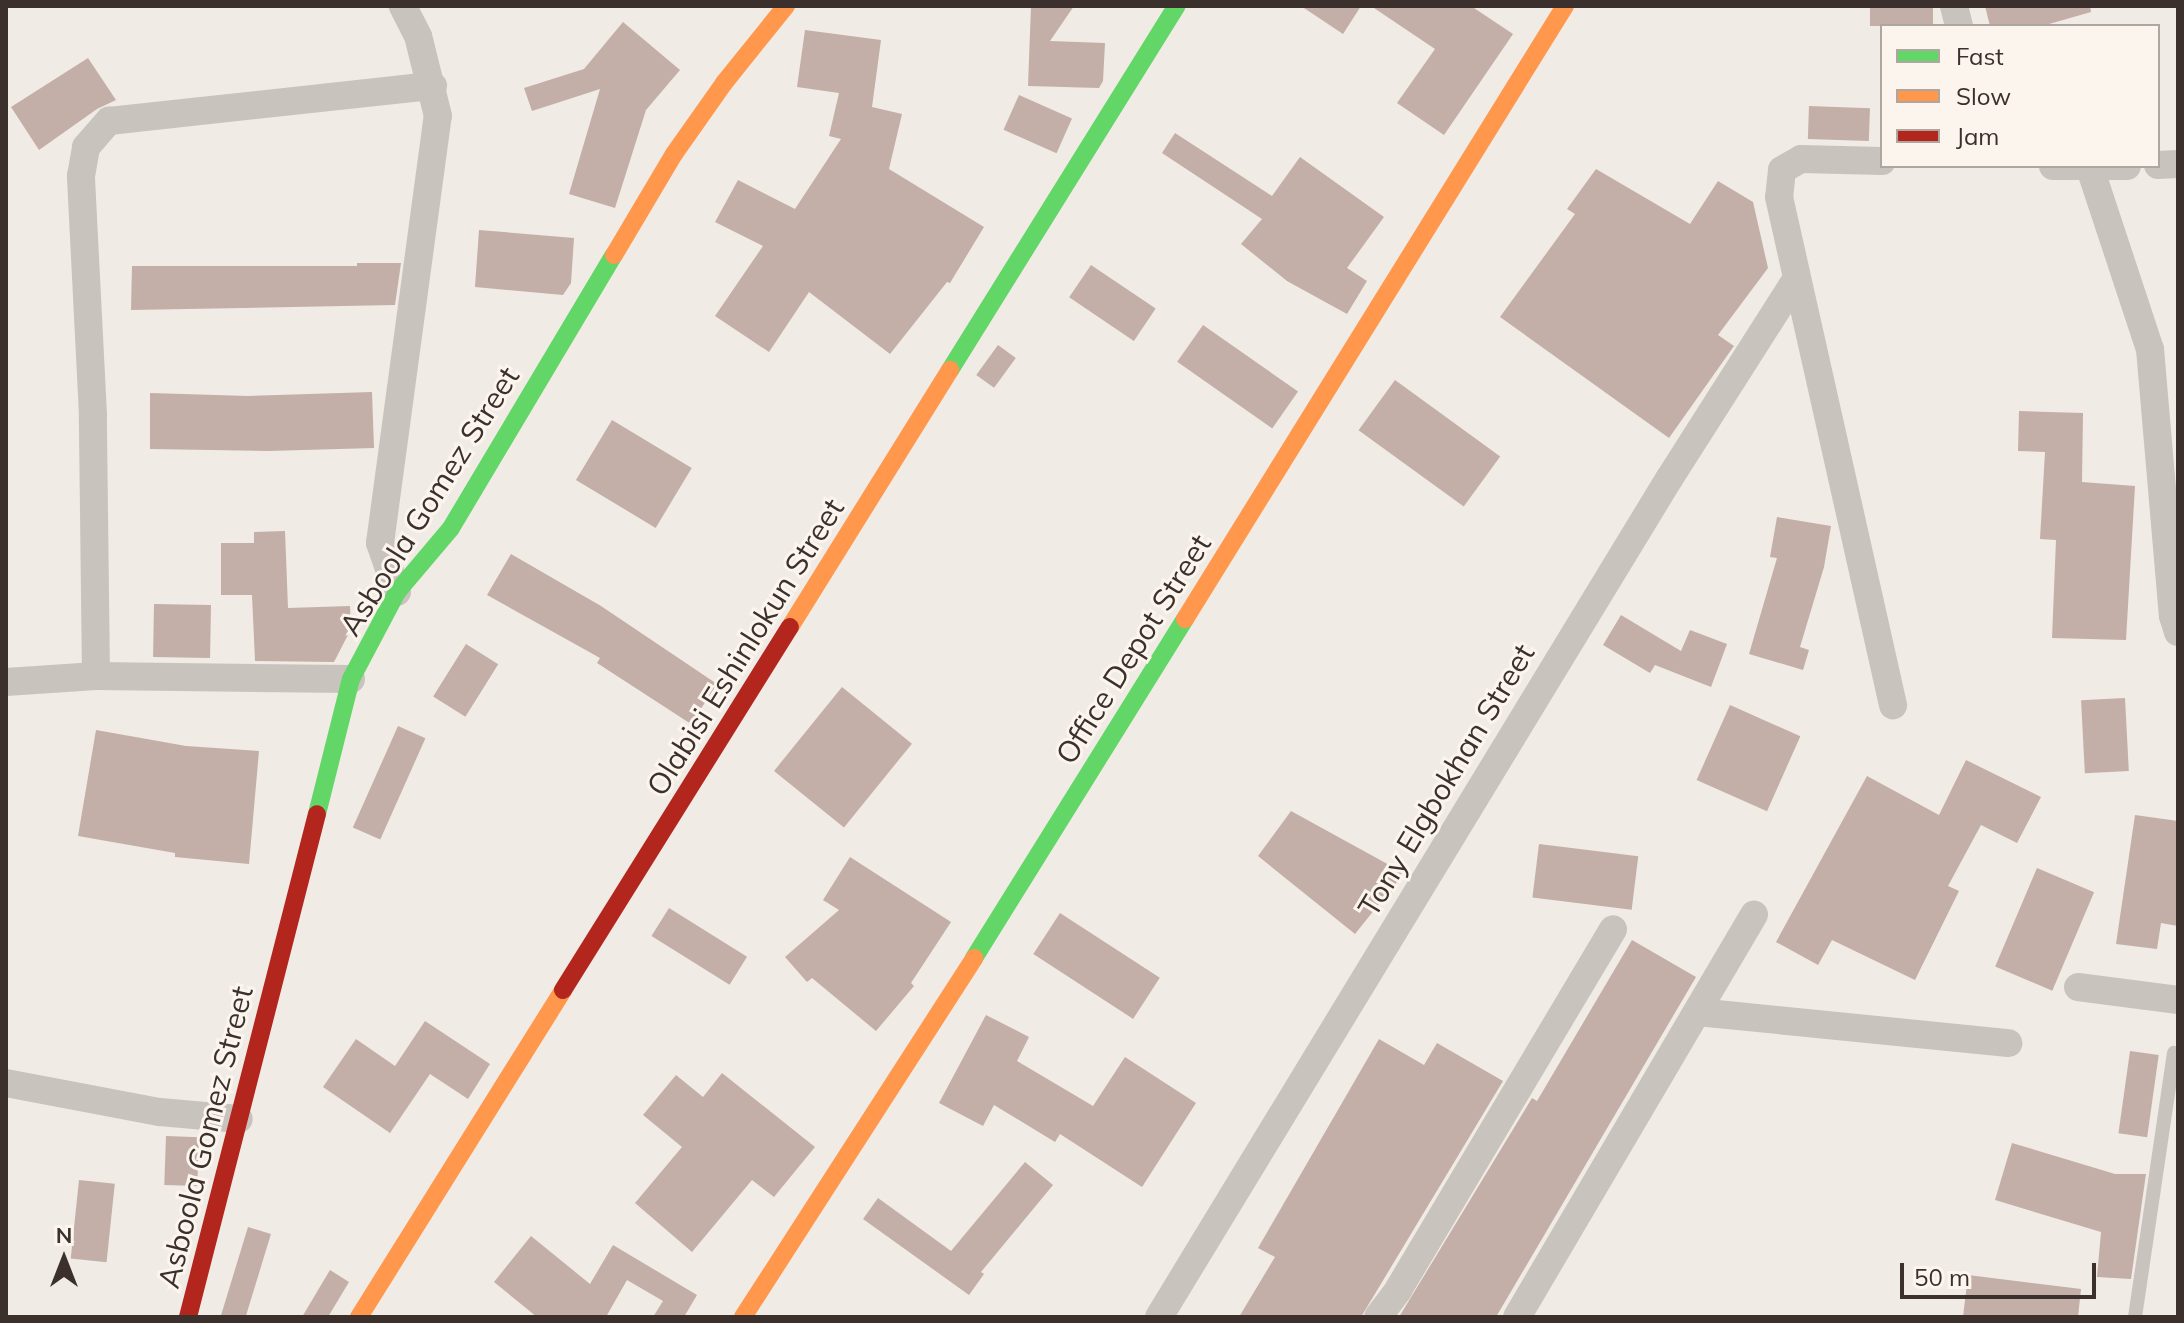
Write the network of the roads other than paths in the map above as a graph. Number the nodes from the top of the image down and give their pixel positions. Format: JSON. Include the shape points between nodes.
{"nodes":[{"id":1,"x":403,"y":6,"type":"edge"},
{"id":2,"x":429,"y":6,"type":"edge"},
{"id":3,"x":786,"y":6,"type":"edge"},
{"id":4,"x":1177,"y":6,"type":"edge"},
{"id":5,"x":1565,"y":6,"type":"edge"},
{"id":6,"x":418,"y":36,"type":"junction"},
{"id":7,"x":433,"y":86,"type":"junction"},
{"id":8,"x":1880,"y":161,"type":"edge"},
{"id":9,"x":2090,"y":168,"type":"edge"},
{"id":10,"x":1795,"y":281,"type":"junction"},
{"id":11,"x":397,"y":592,"type":"junction"},
{"id":12,"x":2178,"y":632,"type":"edge"},
{"id":13,"x":96,"y":676,"type":"junction"},
{"id":14,"x":351,"y":679,"type":"junction"},
{"id":15,"x":6,"y":682,"type":"edge"},
{"id":16,"x":1893,"y":705,"type":"dead end"},
{"id":17,"x":1754,"y":915,"type":"dead end"},
{"id":18,"x":1613,"y":929,"type":"dead end"},
{"id":19,"x":2078,"y":987,"type":"dead end"},
{"id":20,"x":2178,"y":1000,"type":"edge"},
{"id":21,"x":1697,"y":1012,"type":"junction"},
{"id":22,"x":2008,"y":1043,"type":"dead end"},
{"id":23,"x":2174,"y":1053,"type":"dead end"},
{"id":24,"x":6,"y":1083,"type":"edge"},
{"id":25,"x":239,"y":1119,"type":"junction"},
{"id":26,"x":188,"y":1317,"type":"edge"},
{"id":27,"x":359,"y":1317,"type":"edge"},
{"id":28,"x":743,"y":1317,"type":"edge"},
{"id":29,"x":1159,"y":1317,"type":"edge"},
{"id":30,"x":1378,"y":1317,"type":"edge"},
{"id":31,"x":1517,"y":1317,"type":"edge"},
{"id":32,"x":2135,"y":1317,"type":"edge"}],
"edges":[{"from":1,"to":6,"type":"street"},
{"from":2,"to":6,"type":"street"},
{"from":3,"to":11,"type":"street","name":"Asboola Gomez Street","via":[[674,154],[451,528]]},
{"from":4,"to":27,"type":"street","name":"Olabisi Eshinlokun Street"},
{"from":5,"to":28,"type":"street","name":"Office Depot Street","via":[[926,1036]]},
{"from":6,"to":7,"type":"street"},
{"from":7,"to":11,"type":"street","via":[[438,116],[380,543]]},
{"from":7,"to":13,"type":"street","via":[[109,121],[86,147],[81,176],[93,415]]},
{"from":8,"to":10,"type":"street","via":[[1801,159],[1782,170],[1779,197]]},
{"from":9,"to":12,"type":"street","via":[[2150,349]]},
{"from":10,"to":16,"type":"street"},
{"from":10,"to":29,"type":"street","name":"Tony Elgbokhan Street","via":[[1660,493]]},
{"from":11,"to":14,"type":"street","name":"Asboola Gomez Street"},
{"from":13,"to":14,"type":"street"},
{"from":13,"to":15,"type":"street"},
{"from":14,"to":25,"type":"street","name":"Asboola Gomez Street"},
{"from":17,"to":21,"type":"street"},
{"from":18,"to":30,"type":"street"},
{"from":19,"to":20,"type":"street"},
{"from":21,"to":22,"type":"street"},
{"from":21,"to":31,"type":"street"},
{"from":23,"to":32,"type":"lane"},
{"from":24,"to":25,"type":"street","via":[[160,1112]]},
{"from":25,"to":26,"type":"street","name":"Asboola Gomez Street"}]}
